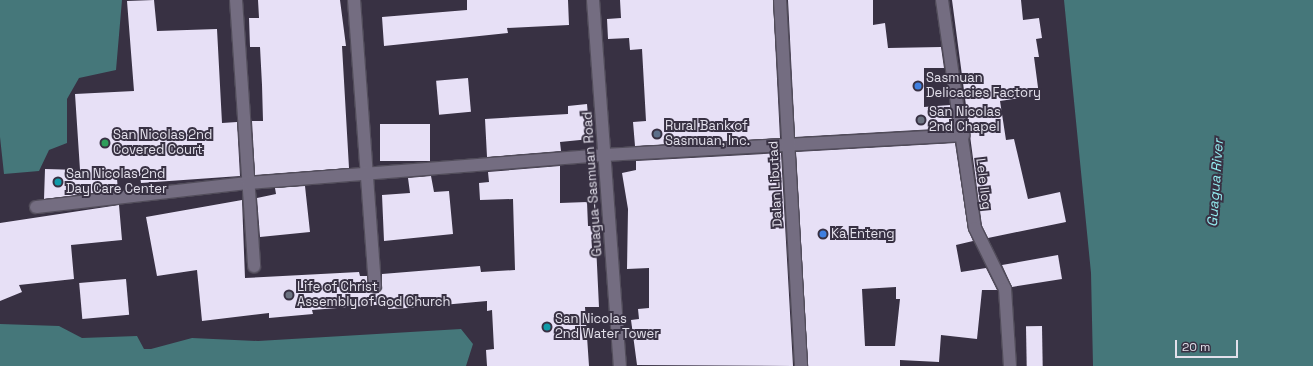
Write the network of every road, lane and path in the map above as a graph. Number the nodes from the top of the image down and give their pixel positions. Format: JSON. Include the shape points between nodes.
{"nodes":[{"id":1,"x":236,"y":0,"type":"edge"},
{"id":2,"x":354,"y":0,"type":"edge"},
{"id":3,"x":593,"y":0,"type":"edge"},
{"id":4,"x":780,"y":0,"type":"edge"},
{"id":5,"x":942,"y":0,"type":"edge"},
{"id":6,"x":963,"y":135,"type":"junction"},
{"id":7,"x":787,"y":146,"type":"junction"},
{"id":8,"x":606,"y":155,"type":"junction"},
{"id":9,"x":367,"y":176,"type":"junction"},
{"id":10,"x":248,"y":183,"type":"junction"},
{"id":11,"x":36,"y":207,"type":"dead end"},
{"id":12,"x":254,"y":266,"type":"dead end"},
{"id":13,"x":375,"y":286,"type":"dead end"},
{"id":14,"x":620,"y":366,"type":"edge"},
{"id":15,"x":801,"y":366,"type":"edge"},
{"id":16,"x":1010,"y":366,"type":"edge"}],
"edges":[{"from":1,"to":10,"type":"street"},
{"from":2,"to":9,"type":"street"},
{"from":3,"to":8,"type":"street","name":"Guagua-Sasmuan Road"},
{"from":4,"to":7,"type":"street","name":"Dalan Libutad"},
{"from":5,"to":6,"type":"street","name":"Lele Ilog"},
{"from":6,"to":7,"type":"street"},
{"from":6,"to":16,"type":"street","name":"Lele Ilog","via":[[975,228],[1005,289]]},
{"from":7,"to":8,"type":"street"},
{"from":7,"to":15,"type":"street","name":"Dalan Libutad"},
{"from":8,"to":9,"type":"street"},
{"from":8,"to":14,"type":"street","name":"Guagua-Sasmuan Road"},
{"from":9,"to":10,"type":"street"},
{"from":9,"to":13,"type":"street"},
{"from":10,"to":11,"type":"street"},
{"from":10,"to":12,"type":"street"}]}
